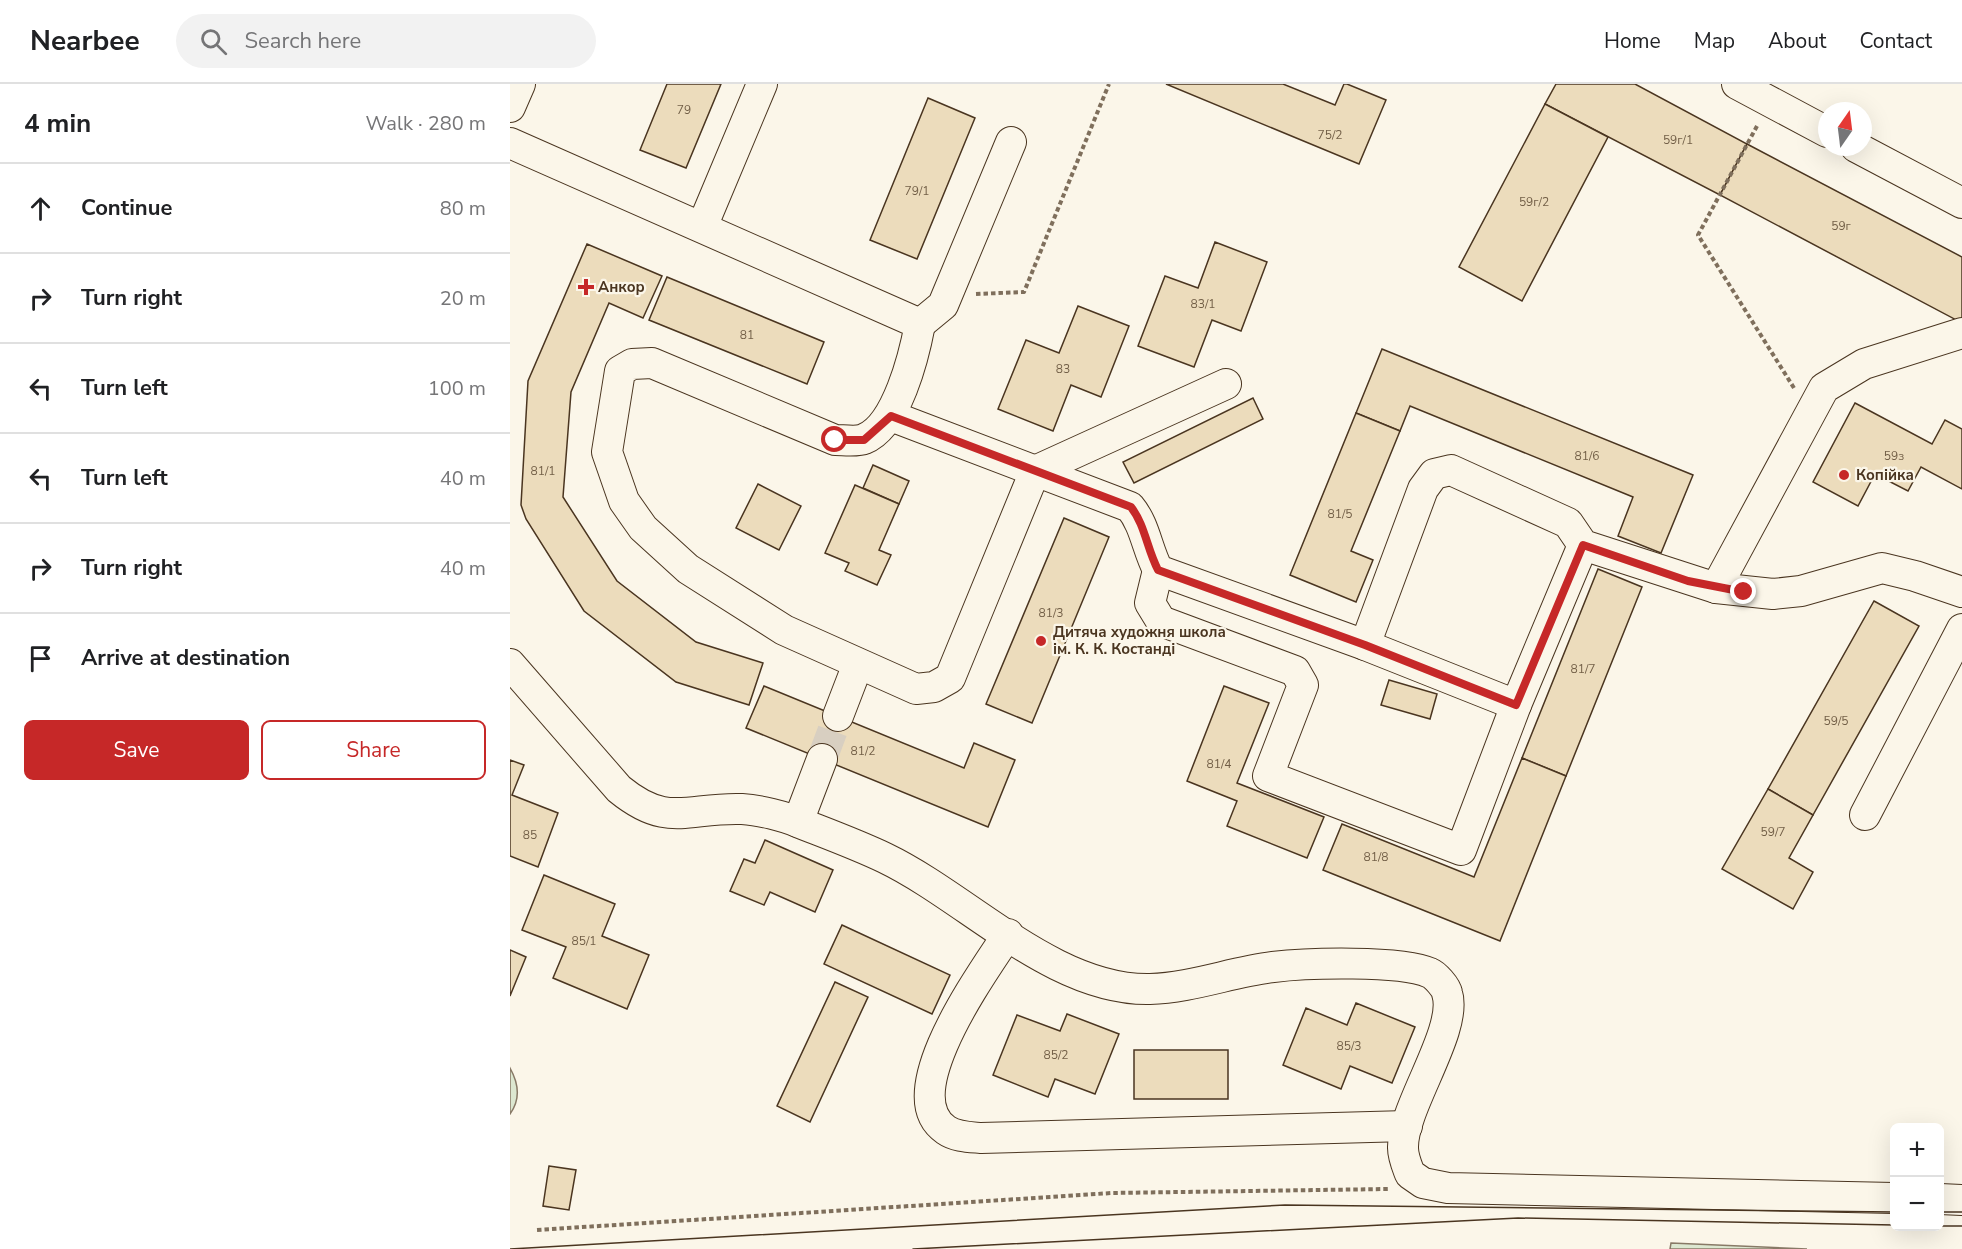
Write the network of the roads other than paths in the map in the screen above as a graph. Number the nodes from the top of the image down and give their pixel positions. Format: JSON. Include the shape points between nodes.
{"nodes":[{"id":1,"x":520,"y":84,"type":"edge"},
{"id":2,"x":762,"y":84,"type":"edge"},
{"id":3,"x":1737,"y":84,"type":"edge"},
{"id":4,"x":510,"y":107,"type":"edge"},
{"id":5,"x":1818,"y":127,"type":"edge"},
{"id":6,"x":1011,"y":142,"type":"dead end"},
{"id":7,"x":510,"y":143,"type":"edge"},
{"id":8,"x":1872,"y":155,"type":"edge"},
{"id":9,"x":1962,"y":203,"type":"edge"},
{"id":10,"x":702,"y":227,"type":"junction"},
{"id":11,"x":920,"y":324,"type":"junction"},
{"id":12,"x":1962,"y":333,"type":"edge"},
{"id":13,"x":1226,"y":384,"type":"dead end"},
{"id":14,"x":891,"y":416,"type":"junction"},
{"id":15,"x":1035,"y":471,"type":"junction"},
{"id":16,"x":1583,"y":545,"type":"junction"},
{"id":17,"x":1158,"y":570,"type":"junction"},
{"id":18,"x":1716,"y":588,"type":"junction"},
{"id":19,"x":1962,"y":592,"type":"edge"},
{"id":20,"x":1962,"y":629,"type":"edge"},
{"id":21,"x":1365,"y":645,"type":"junction"},
{"id":22,"x":510,"y":664,"type":"edge"},
{"id":23,"x":858,"y":664,"type":"junction"},
{"id":24,"x":1516,"y":705,"type":"junction"},
{"id":25,"x":838,"y":716,"type":"tunnel mouth"},
{"id":26,"x":822,"y":759,"type":"tunnel mouth"},
{"id":27,"x":1864,"y":815,"type":"dead end"},
{"id":28,"x":798,"y":822,"type":"junction"},
{"id":29,"x":1008,"y":934,"type":"junction"},
{"id":30,"x":1407,"y":1126,"type":"junction"},
{"id":31,"x":1890,"y":1198,"type":"edge"},
{"id":32,"x":1944,"y":1199,"type":"edge"},
{"id":33,"x":1962,"y":1200,"type":"edge"}],
"edges":[{"from":1,"to":4,"type":"street"},
{"from":2,"to":10,"type":"street"},
{"from":3,"to":5,"type":"street"},
{"from":6,"to":11,"type":"street","via":[[943,305]]},
{"from":7,"to":10,"type":"street"},
{"from":8,"to":9,"type":"street"},
{"from":10,"to":11,"type":"street"},
{"from":11,"to":14,"type":"street","via":[[915,354]]},
{"from":12,"to":18,"type":"street","via":[[1864,364],[1824,388]]},
{"from":13,"to":15,"type":"street"},
{"from":14,"to":15,"type":"street"},
{"from":14,"to":23,"type":"street","via":[[864,440],[835,440],[652,363],[632,364],[620,371],[607,452],[624,501],[643,528],[688,569],[784,630]]},
{"from":15,"to":17,"type":"street","via":[[1131,507],[1140,518]]},
{"from":15,"to":23,"type":"street","via":[[950,678],[934,687],[916,689]]},
{"from":16,"to":18,"type":"street"},
{"from":16,"to":21,"type":"street","via":[[1568,523],[1451,470],[1434,474],[1423,489]]},
{"from":16,"to":24,"type":"street"},
{"from":17,"to":21,"type":"street"},
{"from":17,"to":24,"type":"street","via":[[1150,603],[1161,621],[1295,671],[1304,685],[1269,776],[1461,850]]},
{"from":18,"to":19,"type":"street","via":[[1773,594],[1801,591],[1882,568]]},
{"from":20,"to":27,"type":"street"},
{"from":21,"to":24,"type":"street"},
{"from":22,"to":28,"type":"street","via":[[634,802],[670,815],[744,809]]},
{"from":23,"to":25,"type":"street"},
{"from":26,"to":28,"type":"street"},
{"from":28,"to":29,"type":"street","via":[[885,858]]},
{"from":29,"to":30,"type":"street","via":[[1061,966],[1094,980],[1151,989],[1274,967],[1359,964],[1432,973],[1447,992],[1447,1014]]},
{"from":29,"to":30,"type":"street","via":[[959,1012],[932,1073],[932,1112],[938,1123],[956,1135],[981,1138]]},
{"from":30,"to":31,"type":"street","via":[[1403,1149],[1410,1174],[1423,1183],[1449,1188]]},
{"from":32,"to":33,"type":"street"}]}
